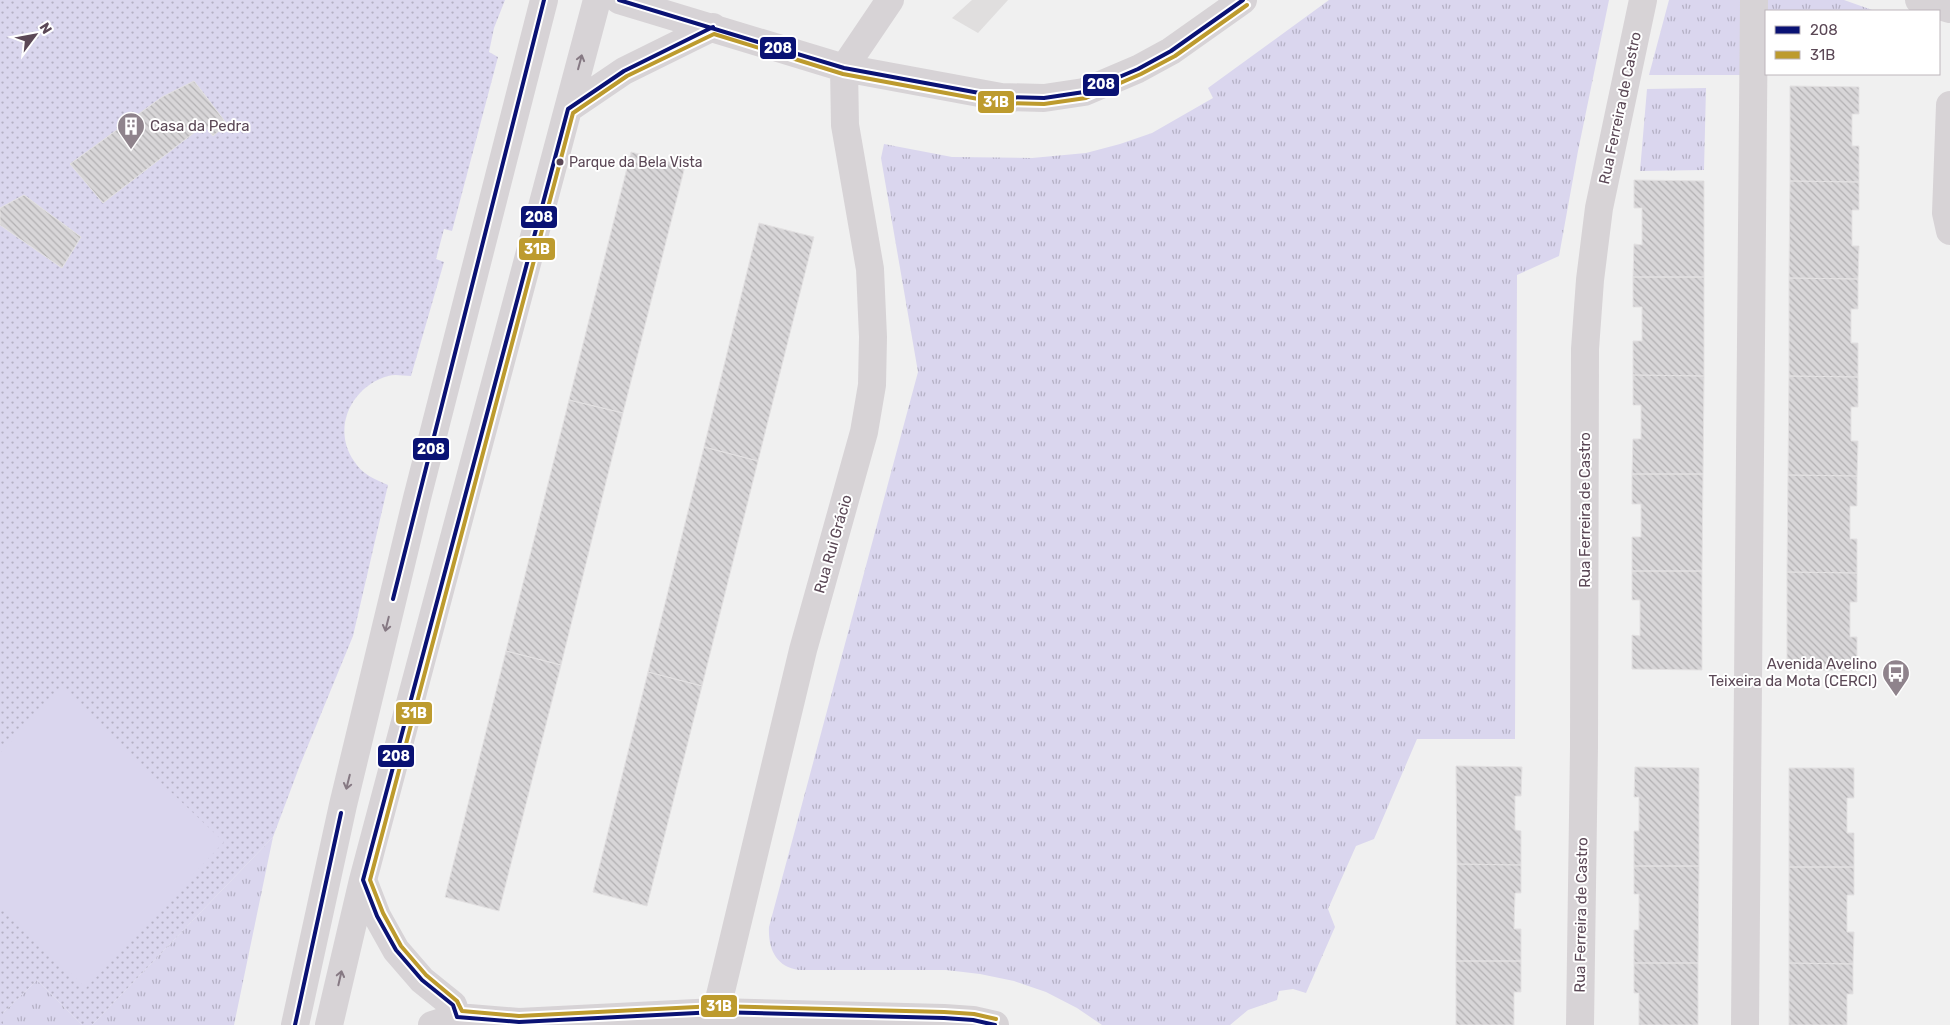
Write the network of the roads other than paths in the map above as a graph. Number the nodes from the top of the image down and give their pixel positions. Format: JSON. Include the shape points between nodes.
{"nodes":[{"id":1,"x":544,"y":0,"type":"edge"},
{"id":2,"x":597,"y":0,"type":"edge"},
{"id":3,"x":619,"y":0,"type":"edge"},
{"id":4,"x":692,"y":0,"type":"edge"},
{"id":5,"x":890,"y":0,"type":"edge"},
{"id":6,"x":1243,"y":0,"type":"edge"},
{"id":7,"x":1643,"y":0,"type":"edge"},
{"id":8,"x":1754,"y":0,"type":"edge"},
{"id":9,"x":1919,"y":0,"type":"edge"},
{"id":10,"x":1950,"y":8,"type":"edge"},
{"id":11,"x":713,"y":27,"type":"junction"},
{"id":12,"x":844,"y":68,"type":"junction"},
{"id":13,"x":1950,"y":105,"type":"edge"},
{"id":14,"x":568,"y":109,"type":"junction"},
{"id":15,"x":1950,"y":231,"type":"edge"},
{"id":16,"x":363,"y":880,"type":"junction"},
{"id":17,"x":716,"y":1012,"type":"junction"},
{"id":18,"x":444,"y":1021,"type":"edge"},
{"id":19,"x":295,"y":1025,"type":"edge"},
{"id":20,"x":329,"y":1025,"type":"edge"},
{"id":21,"x":995,"y":1025,"type":"edge"},
{"id":22,"x":1580,"y":1025,"type":"edge"},
{"id":23,"x":1745,"y":1025,"type":"edge"}],
"edges":[{"from":1,"to":19,"type":"street","one_way":true,"via":[[342,805]]},
{"from":14,"to":2,"type":"street","one_way":true},
{"from":3,"to":11,"type":"street"},
{"from":4,"to":11,"type":"street"},
{"from":5,"to":12,"type":"street"},
{"from":6,"to":12,"type":"street","via":[[1171,51],[1084,92],[1044,98],[1001,97]]},
{"from":7,"to":22,"type":"street","name":"Rua Ferreira de Castro","via":[[1599,208],[1585,349]]},
{"from":8,"to":23,"type":"street"},
{"from":9,"to":10,"type":"street"},
{"from":11,"to":12,"type":"street"},
{"from":11,"to":14,"type":"street","via":[[624,70]]},
{"from":12,"to":17,"type":"street","name":"Rua Rui Grácio","via":[[845,125],[870,269],[872,384],[864,432],[803,650]]},
{"from":13,"to":15,"type":"street","via":[[1946,213]]},
{"from":14,"to":16,"type":"street"},
{"from":16,"to":18,"type":"street","via":[[376,916],[396,950],[422,980],[452,1005]]},
{"from":20,"to":16,"type":"street","one_way":true},
{"from":17,"to":18,"type":"street","via":[[519,1022]]},
{"from":17,"to":21,"type":"street","via":[[944,1018]]}]}
